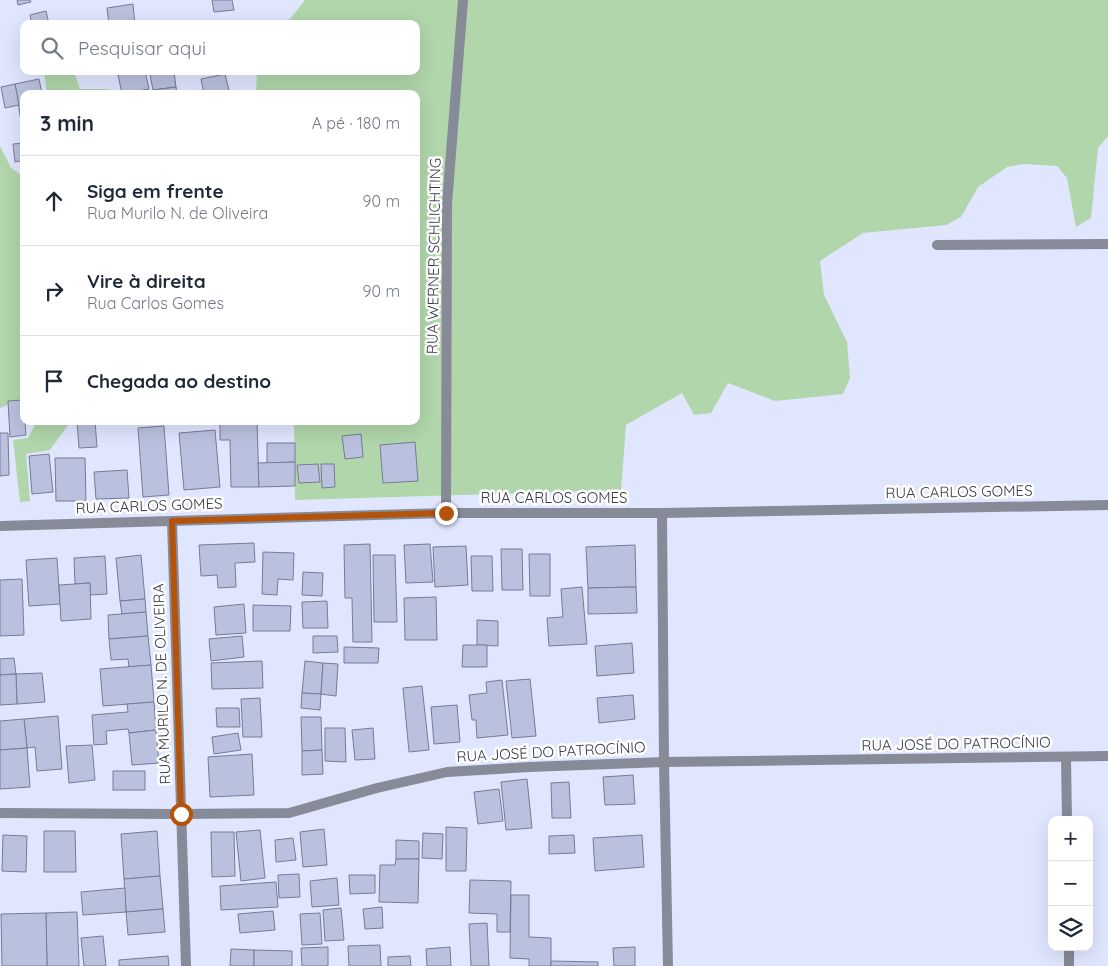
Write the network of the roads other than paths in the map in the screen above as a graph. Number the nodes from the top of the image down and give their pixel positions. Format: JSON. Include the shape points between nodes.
{"nodes":[{"id":1,"x":463,"y":0,"type":"edge"},
{"id":2,"x":1108,"y":244,"type":"edge"},
{"id":3,"x":937,"y":245,"type":"dead end"},
{"id":4,"x":1108,"y":505,"type":"edge"},
{"id":5,"x":446,"y":513,"type":"junction"},
{"id":6,"x":662,"y":513,"type":"junction"},
{"id":7,"x":172,"y":521,"type":"junction"},
{"id":8,"x":0,"y":526,"type":"edge"},
{"id":9,"x":1108,"y":756,"type":"edge"},
{"id":10,"x":1066,"y":758,"type":"junction"},
{"id":11,"x":664,"y":762,"type":"junction"},
{"id":12,"x":0,"y":813,"type":"edge"},
{"id":13,"x":181,"y":814,"type":"junction"},
{"id":14,"x":1067,"y":816,"type":"edge"},
{"id":15,"x":1069,"y":951,"type":"edge"},
{"id":16,"x":186,"y":966,"type":"edge"},
{"id":17,"x":668,"y":966,"type":"edge"},
{"id":18,"x":1069,"y":966,"type":"edge"}],
"edges":[{"from":1,"to":5,"type":"street","name":"RUA WERNER SCHLICHTING","via":[[447,204]]},
{"from":2,"to":3,"type":"street"},
{"from":4,"to":6,"type":"street","name":"RUA CARLOS GOMES"},
{"from":5,"to":6,"type":"street","name":"RUA CARLOS GOMES"},
{"from":5,"to":7,"type":"street","name":"RUA CARLOS GOMES"},
{"from":6,"to":11,"type":"street"},
{"from":7,"to":8,"type":"street","name":"RUA CARLOS GOMES"},
{"from":7,"to":13,"type":"street","name":"RUA MURILO N. DE OLIVEIRA"},
{"from":9,"to":10,"type":"street","name":"RUA JOSÉ DO PATROCÍNIO"},
{"from":10,"to":11,"type":"street","name":"RUA JOSÉ DO PATROCÍNIO"},
{"from":10,"to":14,"type":"street"},
{"from":11,"to":13,"type":"street","name":"RUA JOSÉ DO PATROCÍNIO","via":[[447,772],[289,813]]},
{"from":11,"to":17,"type":"street"},
{"from":12,"to":13,"type":"street","name":"RUA JOSÉ DO PATROCÍNIO"},
{"from":13,"to":16,"type":"street","name":"RUA MURILO N. DE OLIVEIRA"},
{"from":15,"to":18,"type":"street"}]}
